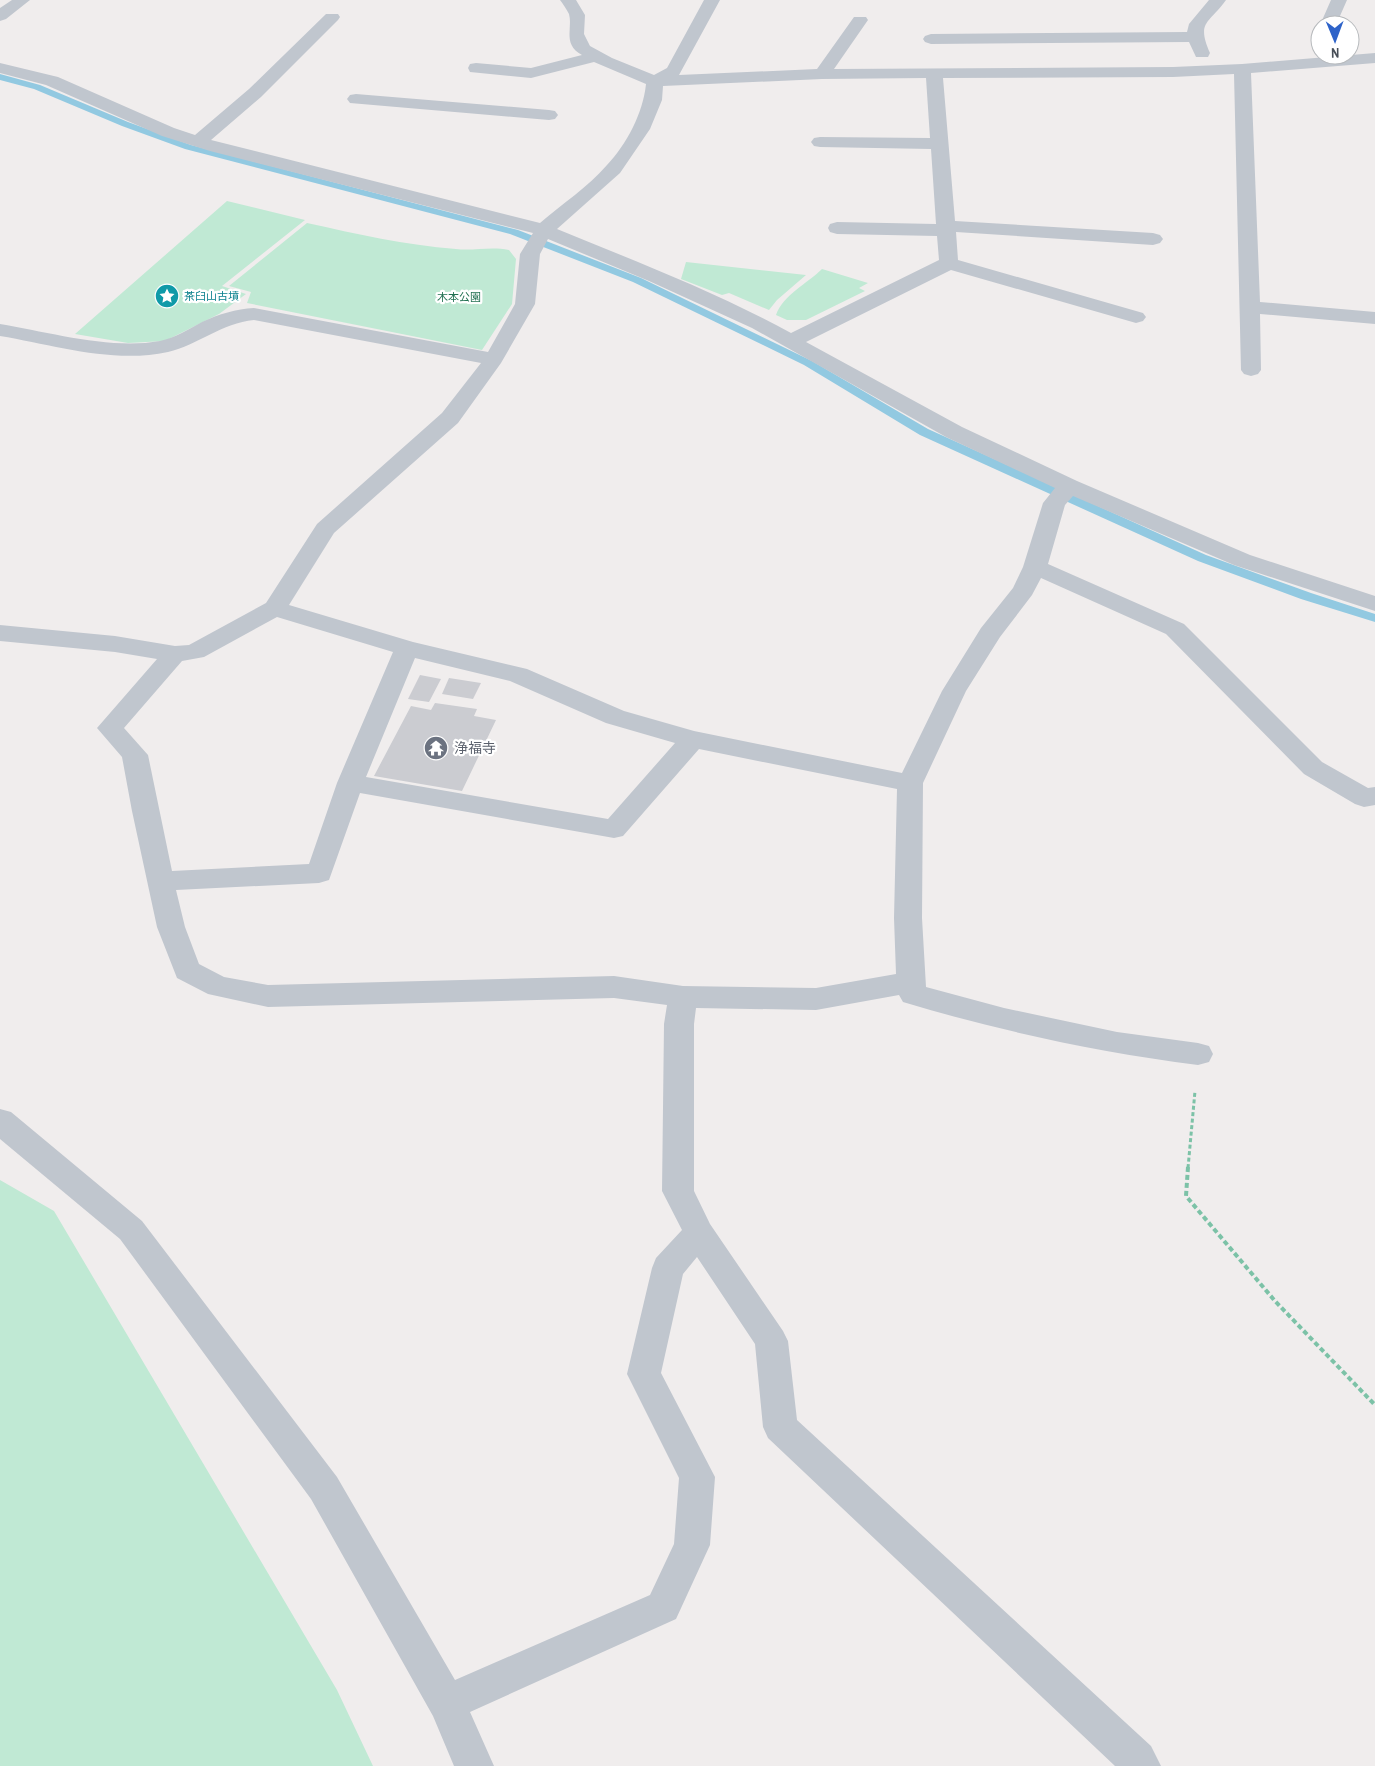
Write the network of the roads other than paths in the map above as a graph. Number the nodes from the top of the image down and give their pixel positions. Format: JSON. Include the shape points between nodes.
{"nodes":[{"id":1,"x":22,"y":0,"type":"edge"},
{"id":2,"x":568,"y":0,"type":"edge"},
{"id":3,"x":712,"y":0,"type":"edge"},
{"id":4,"x":1218,"y":0,"type":"edge"},
{"id":5,"x":1339,"y":0,"type":"edge"},
{"id":6,"x":1332,"y":15,"type":"edge"},
{"id":7,"x":0,"y":16,"type":"edge"},
{"id":8,"x":332,"y":17,"type":"dead end"},
{"id":9,"x":860,"y":20,"type":"dead end"},
{"id":10,"x":1195,"y":37,"type":"junction"},
{"id":11,"x":1009,"y":39,"type":"junction"},
{"id":12,"x":931,"y":40,"type":"dead end"},
{"id":13,"x":594,"y":57,"type":"junction"},
{"id":14,"x":1375,"y":58,"type":"edge"},
{"id":15,"x":1360,"y":59,"type":"edge"},
{"id":16,"x":1310,"y":63,"type":"edge"},
{"id":17,"x":1016,"y":66,"type":"dead end"},
{"id":18,"x":0,"y":68,"type":"edge"},
{"id":19,"x":1242,"y":69,"type":"junction"},
{"id":20,"x":1209,"y":70,"type":"junction"},
{"id":21,"x":934,"y":73,"type":"junction"},
{"id":22,"x":822,"y":74,"type":"junction"},
{"id":23,"x":655,"y":81,"type":"junction"},
{"id":24,"x":356,"y":99,"type":"dead end"},
{"id":25,"x":470,"y":108,"type":"junction"},
{"id":26,"x":550,"y":115,"type":"dead end"},
{"id":27,"x":199,"y":141,"type":"junction"},
{"id":28,"x":820,"y":142,"type":"dead end"},
{"id":29,"x":940,"y":144,"type":"junction"},
{"id":30,"x":837,"y":228,"type":"dead end"},
{"id":31,"x":947,"y":228,"type":"junction"},
{"id":32,"x":544,"y":230,"type":"junction"},
{"id":33,"x":1153,"y":239,"type":"dead end"},
{"id":34,"x":949,"y":264,"type":"junction"},
{"id":35,"x":1250,"y":307,"type":"junction"},
{"id":36,"x":1136,"y":317,"type":"dead end"},
{"id":37,"x":1375,"y":318,"type":"edge"},
{"id":38,"x":0,"y":330,"type":"edge"},
{"id":39,"x":791,"y":341,"type":"junction"},
{"id":40,"x":494,"y":360,"type":"junction"},
{"id":41,"x":1251,"y":370,"type":"dead end"},
{"id":42,"x":1062,"y":495,"type":"junction"},
{"id":43,"x":1036,"y":567,"type":"junction"},
{"id":44,"x":1375,"y":604,"type":"edge"},
{"id":45,"x":275,"y":608,"type":"junction"},
{"id":46,"x":0,"y":633,"type":"edge"},
{"id":47,"x":407,"y":648,"type":"junction"},
{"id":48,"x":175,"y":654,"type":"junction"},
{"id":49,"x":693,"y":739,"type":"junction"},
{"id":50,"x":350,"y":783,"type":"junction"},
{"id":51,"x":910,"y":783,"type":"junction"},
{"id":52,"x":1375,"y":796,"type":"edge"},
{"id":53,"x":161,"y":881,"type":"junction"},
{"id":54,"x":911,"y":982,"type":"junction"},
{"id":55,"x":683,"y":997,"type":"junction"},
{"id":56,"x":1198,"y":1054,"type":"road end"},
{"id":57,"x":0,"y":1121,"type":"edge"},
{"id":58,"x":698,"y":1233,"type":"junction"},
{"id":59,"x":447,"y":1703,"type":"junction"},
{"id":60,"x":474,"y":1766,"type":"edge"},
{"id":61,"x":1140,"y":1766,"type":"edge"}],
"edges":[{"from":1,"to":7,"type":"street"},
{"from":2,"to":13,"type":"street","via":[[577,15],[576,34],[584,49]]},
{"from":3,"to":23,"type":"street","via":[[674,71]]},
{"from":4,"to":10,"type":"street","via":[[1195,27]]},
{"from":5,"to":6,"type":"street"},
{"from":8,"to":27,"type":"street","via":[[255,93]]},
{"from":9,"to":22,"type":"street"},
{"from":10,"to":11,"type":"street"},
{"from":10,"to":20,"type":"street"},
{"from":11,"to":12,"type":"street"},
{"from":11,"to":17,"type":"street"},
{"from":13,"to":23,"type":"street"},
{"from":13,"to":25,"type":"street","via":[[531,73],[483,69],[481,89]]},
{"from":14,"to":15,"type":"street"},
{"from":16,"to":19,"type":"street"},
{"from":18,"to":27,"type":"street","via":[[52,81],[168,132]]},
{"from":19,"to":20,"type":"street"},
{"from":19,"to":35,"type":"street"},
{"from":20,"to":21,"type":"street"},
{"from":21,"to":22,"type":"street"},
{"from":21,"to":29,"type":"street"},
{"from":22,"to":23,"type":"street"},
{"from":23,"to":32,"type":"street","via":[[653,100],[642,129],[614,169]]},
{"from":24,"to":25,"type":"street"},
{"from":25,"to":26,"type":"street"},
{"from":27,"to":32,"type":"street"},
{"from":28,"to":29,"type":"street"},
{"from":29,"to":31,"type":"street"},
{"from":30,"to":31,"type":"street"},
{"from":31,"to":33,"type":"street"},
{"from":31,"to":34,"type":"street"},
{"from":32,"to":39,"type":"street","via":[[656,277]]},
{"from":32,"to":40,"type":"street","via":[[530,254],[525,304]]},
{"from":34,"to":36,"type":"street"},
{"from":34,"to":39,"type":"street"},
{"from":35,"to":37,"type":"street"},
{"from":35,"to":41,"type":"street"},
{"from":38,"to":40,"type":"street","via":[[114,348],[152,348],[167,345],[226,317],[254,314]]},
{"from":39,"to":42,"type":"street"},
{"from":40,"to":45,"type":"street","via":[[450,418],[325,529]]},
{"from":42,"to":43,"type":"street"},
{"from":42,"to":44,"type":"street"},
{"from":43,"to":51,"type":"street","via":[[1024,590],[990,633],[954,692]]},
{"from":43,"to":52,"type":"street","via":[[1175,629],[1313,768],[1364,798]]},
{"from":45,"to":47,"type":"street"},
{"from":45,"to":48,"type":"street","via":[[194,652]]},
{"from":46,"to":48,"type":"street","via":[[115,644]]},
{"from":47,"to":49,"type":"street","via":[[518,675],[615,717]]},
{"from":47,"to":50,"type":"street"},
{"from":48,"to":53,"type":"street","via":[[110,728],[135,755]]},
{"from":49,"to":50,"type":"street","via":[[614,829]]},
{"from":49,"to":51,"type":"street"},
{"from":50,"to":53,"type":"street","via":[[319,873]]},
{"from":51,"to":54,"type":"street","via":[[908,918]]},
{"from":53,"to":55,"type":"street","via":[[171,927],[187,971],[218,986],[268,996],[614,987]]},
{"from":54,"to":55,"type":"street","via":[[816,999]]},
{"from":54,"to":56,"type":"street","via":[[913,994],[1004,1019],[1117,1043]]},
{"from":55,"to":58,"type":"street","via":[[679,1024],[678,1191]]},
{"from":57,"to":59,"type":"street","via":[[131,1230],[324,1488]]},
{"from":58,"to":59,"type":"street","via":[[668,1268],[644,1374],[697,1477],[692,1545],[663,1608]]},
{"from":58,"to":61,"type":"street","via":[[771,1341],[780,1427]]},
{"from":59,"to":60,"type":"street"}]}
